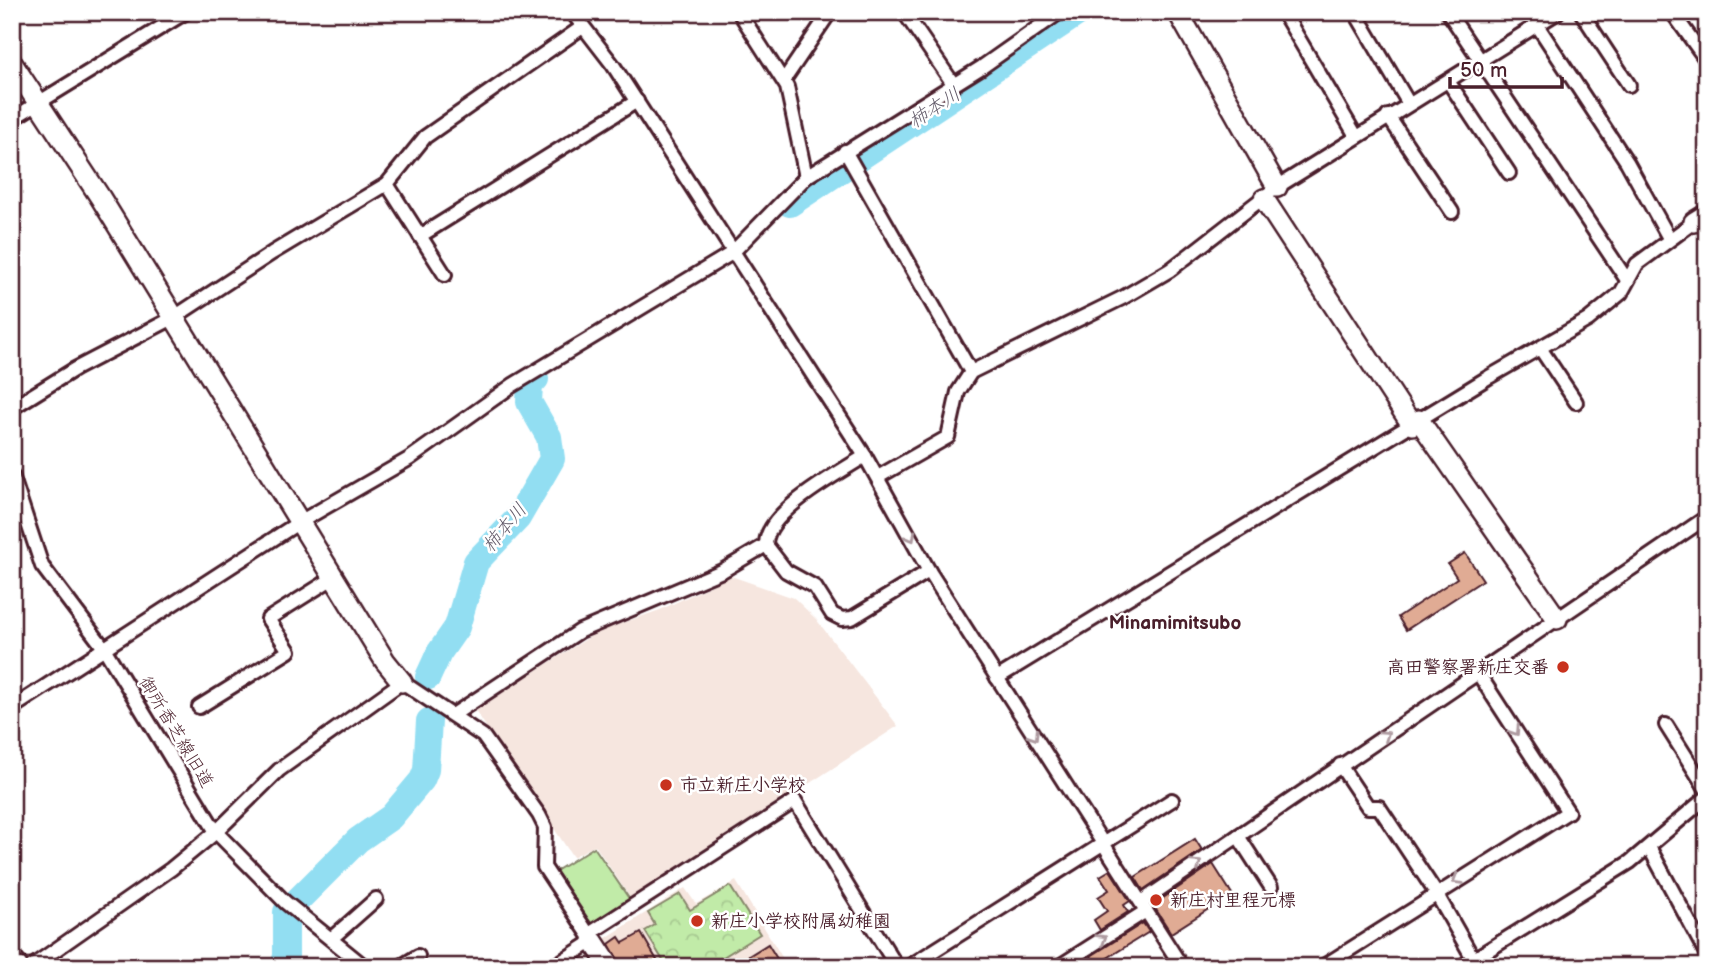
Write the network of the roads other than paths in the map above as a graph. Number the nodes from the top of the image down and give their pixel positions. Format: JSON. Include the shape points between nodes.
{"nodes":[{"id":1,"x":186,"y":12,"type":"edge"},
{"id":2,"x":572,"y":12,"type":"edge"},
{"id":3,"x":739,"y":12,"type":"edge"},
{"id":4,"x":830,"y":12,"type":"edge"},
{"id":5,"x":904,"y":12,"type":"edge"},
{"id":6,"x":1060,"y":12,"type":"edge"},
{"id":7,"x":1178,"y":12,"type":"edge"},
{"id":8,"x":1283,"y":12,"type":"edge"},
{"id":9,"x":1355,"y":12,"type":"edge"},
{"id":10,"x":1448,"y":12,"type":"edge"},
{"id":11,"x":1558,"y":12,"type":"edge"},
{"id":12,"x":1581,"y":12,"type":"edge"},
{"id":13,"x":1672,"y":12,"type":"edge"},
{"id":14,"x":1537,"y":25,"type":"junction"},
{"id":15,"x":582,"y":28,"type":"junction"},
{"id":16,"x":1482,"y":59,"type":"junction"},
{"id":17,"x":1707,"y":61,"type":"edge"},
{"id":18,"x":12,"y":63,"type":"edge"},
{"id":19,"x":783,"y":80,"type":"junction"},
{"id":20,"x":1448,"y":81,"type":"junction"},
{"id":21,"x":954,"y":85,"type":"junction"},
{"id":22,"x":1629,"y":85,"type":"dead end"},
{"id":23,"x":637,"y":102,"type":"junction"},
{"id":24,"x":38,"y":103,"type":"junction"},
{"id":25,"x":1409,"y":104,"type":"junction"},
{"id":26,"x":1388,"y":116,"type":"junction"},
{"id":27,"x":12,"y":119,"type":"edge"},
{"id":28,"x":1356,"y":136,"type":"junction"},
{"id":29,"x":849,"y":159,"type":"junction"},
{"id":30,"x":1508,"y":173,"type":"dead end"},
{"id":31,"x":806,"y":177,"type":"junction"},
{"id":32,"x":387,"y":184,"type":"junction"},
{"id":33,"x":1270,"y":193,"type":"junction"},
{"id":34,"x":1452,"y":212,"type":"dead end"},
{"id":35,"x":1700,"y":218,"type":"edge"},
{"id":36,"x":420,"y":236,"type":"junction"},
{"id":37,"x":1669,"y":237,"type":"junction"},
{"id":38,"x":732,"y":253,"type":"junction"},
{"id":39,"x":445,"y":275,"type":"dead end"},
{"id":40,"x":1628,"y":280,"type":"junction"},
{"id":41,"x":173,"y":317,"type":"junction"},
{"id":42,"x":1540,"y":348,"type":"junction"},
{"id":43,"x":971,"y":372,"type":"junction"},
{"id":44,"x":1576,"y":402,"type":"dead end"},
{"id":45,"x":12,"y":408,"type":"edge"},
{"id":46,"x":1415,"y":422,"type":"junction"},
{"id":47,"x":865,"y":456,"type":"junction"},
{"id":48,"x":12,"y":475,"type":"edge"},
{"id":49,"x":877,"y":477,"type":"junction"},
{"id":50,"x":1707,"y":517,"type":"edge"},
{"id":51,"x":298,"y":523,"type":"junction"},
{"id":52,"x":766,"y":545,"type":"junction"},
{"id":53,"x":929,"y":571,"type":"junction"},
{"id":54,"x":333,"y":578,"type":"junction"},
{"id":55,"x":1557,"y":620,"type":"junction"},
{"id":56,"x":104,"y":649,"type":"junction"},
{"id":57,"x":1478,"y":673,"type":"junction"},
{"id":58,"x":997,"y":678,"type":"junction"},
{"id":59,"x":402,"y":682,"type":"junction"},
{"id":60,"x":12,"y":708,"type":"edge"},
{"id":61,"x":199,"y":708,"type":"dead end"},
{"id":62,"x":453,"y":715,"type":"junction"},
{"id":63,"x":1666,"y":725,"type":"dead end"},
{"id":64,"x":1340,"y":765,"type":"junction"},
{"id":65,"x":1707,"y":790,"type":"edge"},
{"id":66,"x":1707,"y":797,"type":"edge"},
{"id":67,"x":1172,"y":800,"type":"dead end"},
{"id":68,"x":216,"y":832,"type":"junction"},
{"id":69,"x":1238,"y":836,"type":"junction"},
{"id":70,"x":1102,"y":843,"type":"junction"},
{"id":71,"x":1649,"y":847,"type":"junction"},
{"id":72,"x":1270,"y":887,"type":"dead end"},
{"id":73,"x":1436,"y":893,"type":"junction"},
{"id":74,"x":376,"y":899,"type":"dead end"},
{"id":75,"x":1144,"y":907,"type":"junction"},
{"id":76,"x":591,"y":937,"type":"junction"},
{"id":77,"x":332,"y":938,"type":"junction"},
{"id":78,"x":12,"y":954,"type":"edge"},
{"id":79,"x":1707,"y":955,"type":"edge"},
{"id":80,"x":418,"y":956,"type":"dead end"},
{"id":81,"x":1476,"y":962,"type":"edge"},
{"id":82,"x":362,"y":966,"type":"edge"},
{"id":83,"x":22,"y":967,"type":"edge"},
{"id":84,"x":32,"y":967,"type":"edge"},
{"id":85,"x":400,"y":967,"type":"edge"},
{"id":86,"x":554,"y":967,"type":"edge"},
{"id":87,"x":610,"y":967,"type":"edge"},
{"id":88,"x":897,"y":967,"type":"edge"},
{"id":89,"x":908,"y":967,"type":"edge"},
{"id":90,"x":1058,"y":967,"type":"edge"},
{"id":91,"x":1182,"y":967,"type":"edge"},
{"id":92,"x":1322,"y":967,"type":"edge"},
{"id":93,"x":1461,"y":967,"type":"edge"}],
"edges":[{"from":1,"to":24,"type":"street"},
{"from":2,"to":15,"type":"street"},
{"from":3,"to":19,"type":"street"},
{"from":4,"to":19,"type":"street"},
{"from":5,"to":21,"type":"street"},
{"from":6,"to":21,"type":"street"},
{"from":7,"to":33,"type":"street"},
{"from":8,"to":28,"type":"street"},
{"from":9,"to":25,"type":"street"},
{"from":10,"to":16,"type":"street"},
{"from":11,"to":14,"type":"street"},
{"from":12,"to":22,"type":"street"},
{"from":13,"to":17,"type":"street"},
{"from":14,"to":16,"type":"street"},
{"from":14,"to":37,"type":"street"},
{"from":15,"to":23,"type":"street"},
{"from":15,"to":32,"type":"street","via":[[425,137]]},
{"from":16,"to":20,"type":"street"},
{"from":16,"to":40,"type":"street"},
{"from":18,"to":24,"type":"street"},
{"from":19,"to":31,"type":"street"},
{"from":20,"to":25,"type":"street"},
{"from":20,"to":30,"type":"street"},
{"from":21,"to":29,"type":"street"},
{"from":23,"to":36,"type":"street"},
{"from":23,"to":38,"type":"street"},
{"from":24,"to":27,"type":"street"},
{"from":24,"to":41,"type":"street"},
{"from":25,"to":26,"type":"street"},
{"from":26,"to":28,"type":"street"},
{"from":26,"to":34,"type":"street"},
{"from":28,"to":33,"type":"street"},
{"from":29,"to":31,"type":"street"},
{"from":29,"to":43,"type":"street"},
{"from":31,"to":38,"type":"street"},
{"from":32,"to":36,"type":"street"},
{"from":32,"to":41,"type":"street"},
{"from":33,"to":43,"type":"street","via":[[1170,270]]},
{"from":33,"to":46,"type":"street"},
{"from":35,"to":37,"type":"street"},
{"from":36,"to":39,"type":"street"},
{"from":37,"to":40,"type":"street","via":[[1637,264]]},
{"from":38,"to":47,"type":"street"},
{"from":38,"to":51,"type":"street","via":[[513,385],[409,459]]},
{"from":40,"to":42,"type":"street","via":[[1621,293],[1588,320]]},
{"from":41,"to":45,"type":"street"},
{"from":41,"to":51,"type":"street"},
{"from":42,"to":44,"type":"street"},
{"from":42,"to":46,"type":"street"},
{"from":43,"to":49,"type":"street","via":[[958,392],[948,437]]},
{"from":46,"to":55,"type":"street"},
{"from":46,"to":58,"type":"street"},
{"from":47,"to":49,"type":"street"},
{"from":47,"to":52,"type":"street","via":[[795,503],[770,526]]},
{"from":48,"to":56,"type":"street","name":"御所香芝線旧道","via":[[42,566]]},
{"from":49,"to":53,"type":"street","one_way":true},
{"from":50,"to":55,"type":"street"},
{"from":51,"to":54,"type":"street"},
{"from":51,"to":56,"type":"street"},
{"from":52,"to":53,"type":"street","via":[[786,571],[815,587],[832,614],[842,619],[852,618]]},
{"from":52,"to":62,"type":"street","via":[[722,571],[580,631]]},
{"from":53,"to":58,"type":"street"},
{"from":54,"to":59,"type":"street"},
{"from":54,"to":61,"type":"street","via":[[268,619],[289,651]]},
{"from":55,"to":57,"type":"street"},
{"from":56,"to":60,"type":"street"},
{"from":56,"to":68,"type":"street","name":"御所香芝線旧道"},
{"from":64,"to":57,"type":"street","one_way":true},
{"from":57,"to":73,"type":"street","one_way":true,"via":[[1568,812]]},
{"from":58,"to":70,"type":"street","one_way":true},
{"from":59,"to":62,"type":"street"},
{"from":59,"to":68,"type":"street","via":[[279,770]]},
{"from":62,"to":76,"type":"street","via":[[483,736],[539,815],[545,827],[544,867]]},
{"from":63,"to":65,"type":"street"},
{"from":64,"to":69,"type":"street"},
{"from":64,"to":73,"type":"street","via":[[1368,807],[1379,807]]},
{"from":66,"to":71,"type":"street"},
{"from":67,"to":70,"type":"street"},
{"from":68,"to":77,"type":"street","name":"御所香芝線旧道","via":[[285,902]]},
{"from":68,"to":84,"type":"street"},
{"from":69,"to":72,"type":"street"},
{"from":75,"to":69,"type":"street","one_way":true},
{"from":70,"to":75,"type":"street"},
{"from":70,"to":89,"type":"street"},
{"from":71,"to":79,"type":"street"},
{"from":71,"to":81,"type":"street"},
{"from":73,"to":81,"type":"street"},
{"from":73,"to":92,"type":"street"},
{"from":74,"to":77,"type":"street"},
{"from":90,"to":75,"type":"street","one_way":true},
{"from":75,"to":91,"type":"street"},
{"from":76,"to":86,"type":"street"},
{"from":76,"to":87,"type":"street"},
{"from":76,"to":88,"type":"street","via":[[794,802]]},
{"from":77,"to":82,"type":"street","name":"御所香芝線旧道"},
{"from":78,"to":83,"type":"street"},
{"from":80,"to":85,"type":"street"},
{"from":81,"to":93,"type":"street"}]}
